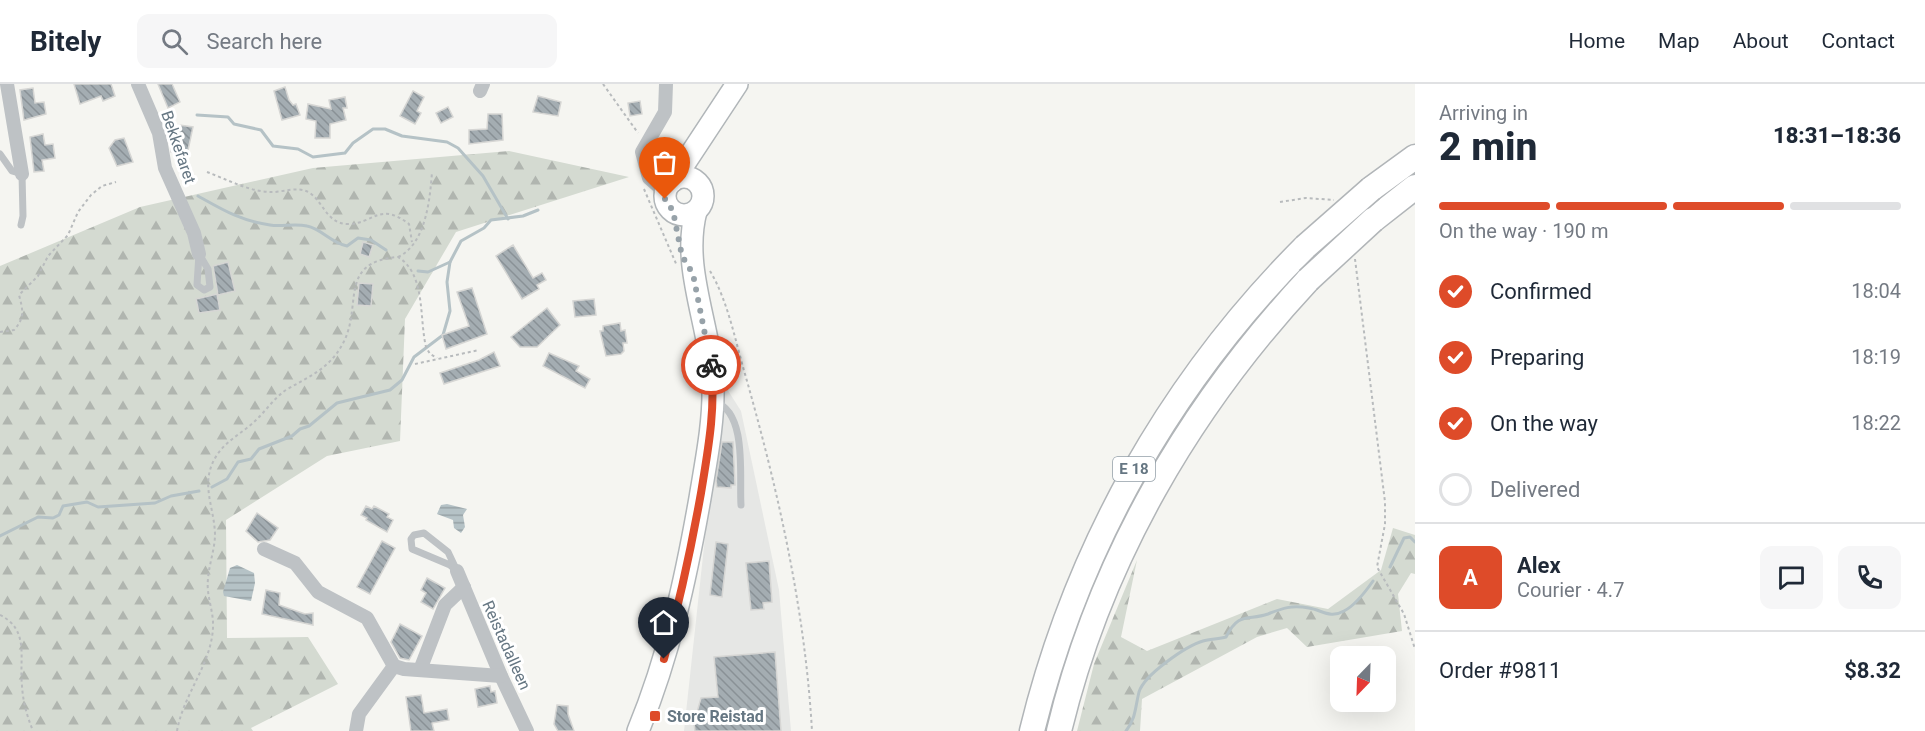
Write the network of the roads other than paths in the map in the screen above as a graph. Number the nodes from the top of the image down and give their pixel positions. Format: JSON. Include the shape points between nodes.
{"nodes":[{"id":1,"x":7,"y":84,"type":"edge"},
{"id":2,"x":138,"y":84,"type":"edge"},
{"id":3,"x":666,"y":84,"type":"edge"},
{"id":4,"x":737,"y":84,"type":"edge"},
{"id":5,"x":711,"y":126,"type":"junction"},
{"id":6,"x":0,"y":154,"type":"edge"},
{"id":7,"x":1415,"y":157,"type":"edge"},
{"id":8,"x":22,"y":174,"type":"junction"},
{"id":9,"x":700,"y":187,"type":"junction"},
{"id":10,"x":1415,"y":187,"type":"edge"},
{"id":11,"x":670,"y":195,"type":"junction"},
{"id":12,"x":696,"y":211,"type":"junction"},
{"id":13,"x":21,"y":225,"type":"dead end"},
{"id":14,"x":199,"y":254,"type":"dead end"},
{"id":15,"x":693,"y":269,"type":"junction"},
{"id":16,"x":713,"y":402,"type":"junction"},
{"id":17,"x":741,"y":505,"type":"dead end"},
{"id":18,"x":264,"y":549,"type":"dead end"},
{"id":19,"x":457,"y":571,"type":"junction"},
{"id":20,"x":464,"y":587,"type":"junction"},
{"id":21,"x":394,"y":666,"type":"junction"},
{"id":22,"x":420,"y":670,"type":"junction"},
{"id":23,"x":501,"y":676,"type":"junction"},
{"id":24,"x":642,"y":728,"type":"edge"},
{"id":25,"x":356,"y":731,"type":"edge"},
{"id":26,"x":527,"y":731,"type":"edge"},
{"id":27,"x":1032,"y":731,"type":"edge"},
{"id":28,"x":1059,"y":731,"type":"edge"}],
"edges":[{"from":1,"to":8,"type":"street"},
{"from":2,"to":14,"type":"street","name":"Bekkefaret","via":[[159,133],[165,168],[194,233]]},
{"from":3,"to":11,"type":"street","via":[[665,112],[642,152],[649,178]]},
{"from":4,"to":5,"type":"main road"},
{"from":5,"to":9,"type":"main road","via":[[700,165]]},
{"from":5,"to":11,"type":"main road"},
{"from":6,"to":8,"type":"lane","via":[[12,171]]},
{"from":7,"to":27,"type":"highway","number":"E 18","bridge":true,"via":[[1371,189],[1305,247],[1252,303],[1168,414],[1095,545],[1069,609]]},
{"from":8,"to":13,"type":"lane"},
{"from":9,"to":11,"type":"main road","via":[[687,178]]},
{"from":9,"to":12,"type":"main road","via":[[702,198]]},
{"from":10,"to":28,"type":"highway","number":"E 18","bridge":true,"via":[[1308,280],[1231,370],[1187,432],[1149,497],[1096,613]]},
{"from":11,"to":12,"type":"main road","via":[[685,215]]},
{"from":11,"to":15,"type":"main road","via":[[682,256]]},
{"from":12,"to":15,"type":"main road","via":[[690,243]]},
{"from":15,"to":16,"type":"main road","via":[[710,353]]},
{"from":16,"to":17,"type":"lane","via":[[725,408],[737,433]]},
{"from":16,"to":24,"type":"main road","via":[[685,575]]},
{"from":18,"to":21,"type":"street","via":[[295,563],[323,596],[367,618]]},
{"from":19,"to":19,"type":"lane","name":"Reistadalleen","via":[[448,552],[437,541],[424,533],[414,535],[410,545],[416,553]]},
{"from":19,"to":20,"type":"street","name":"Reistadalleen"},
{"from":20,"to":22,"type":"street","via":[[445,605]]},
{"from":20,"to":23,"type":"street","name":"Reistadalleen"},
{"from":21,"to":22,"type":"street"},
{"from":21,"to":25,"type":"street","via":[[359,714]]},
{"from":22,"to":23,"type":"street"},
{"from":23,"to":26,"type":"street","name":"Reistadalleen"}]}
